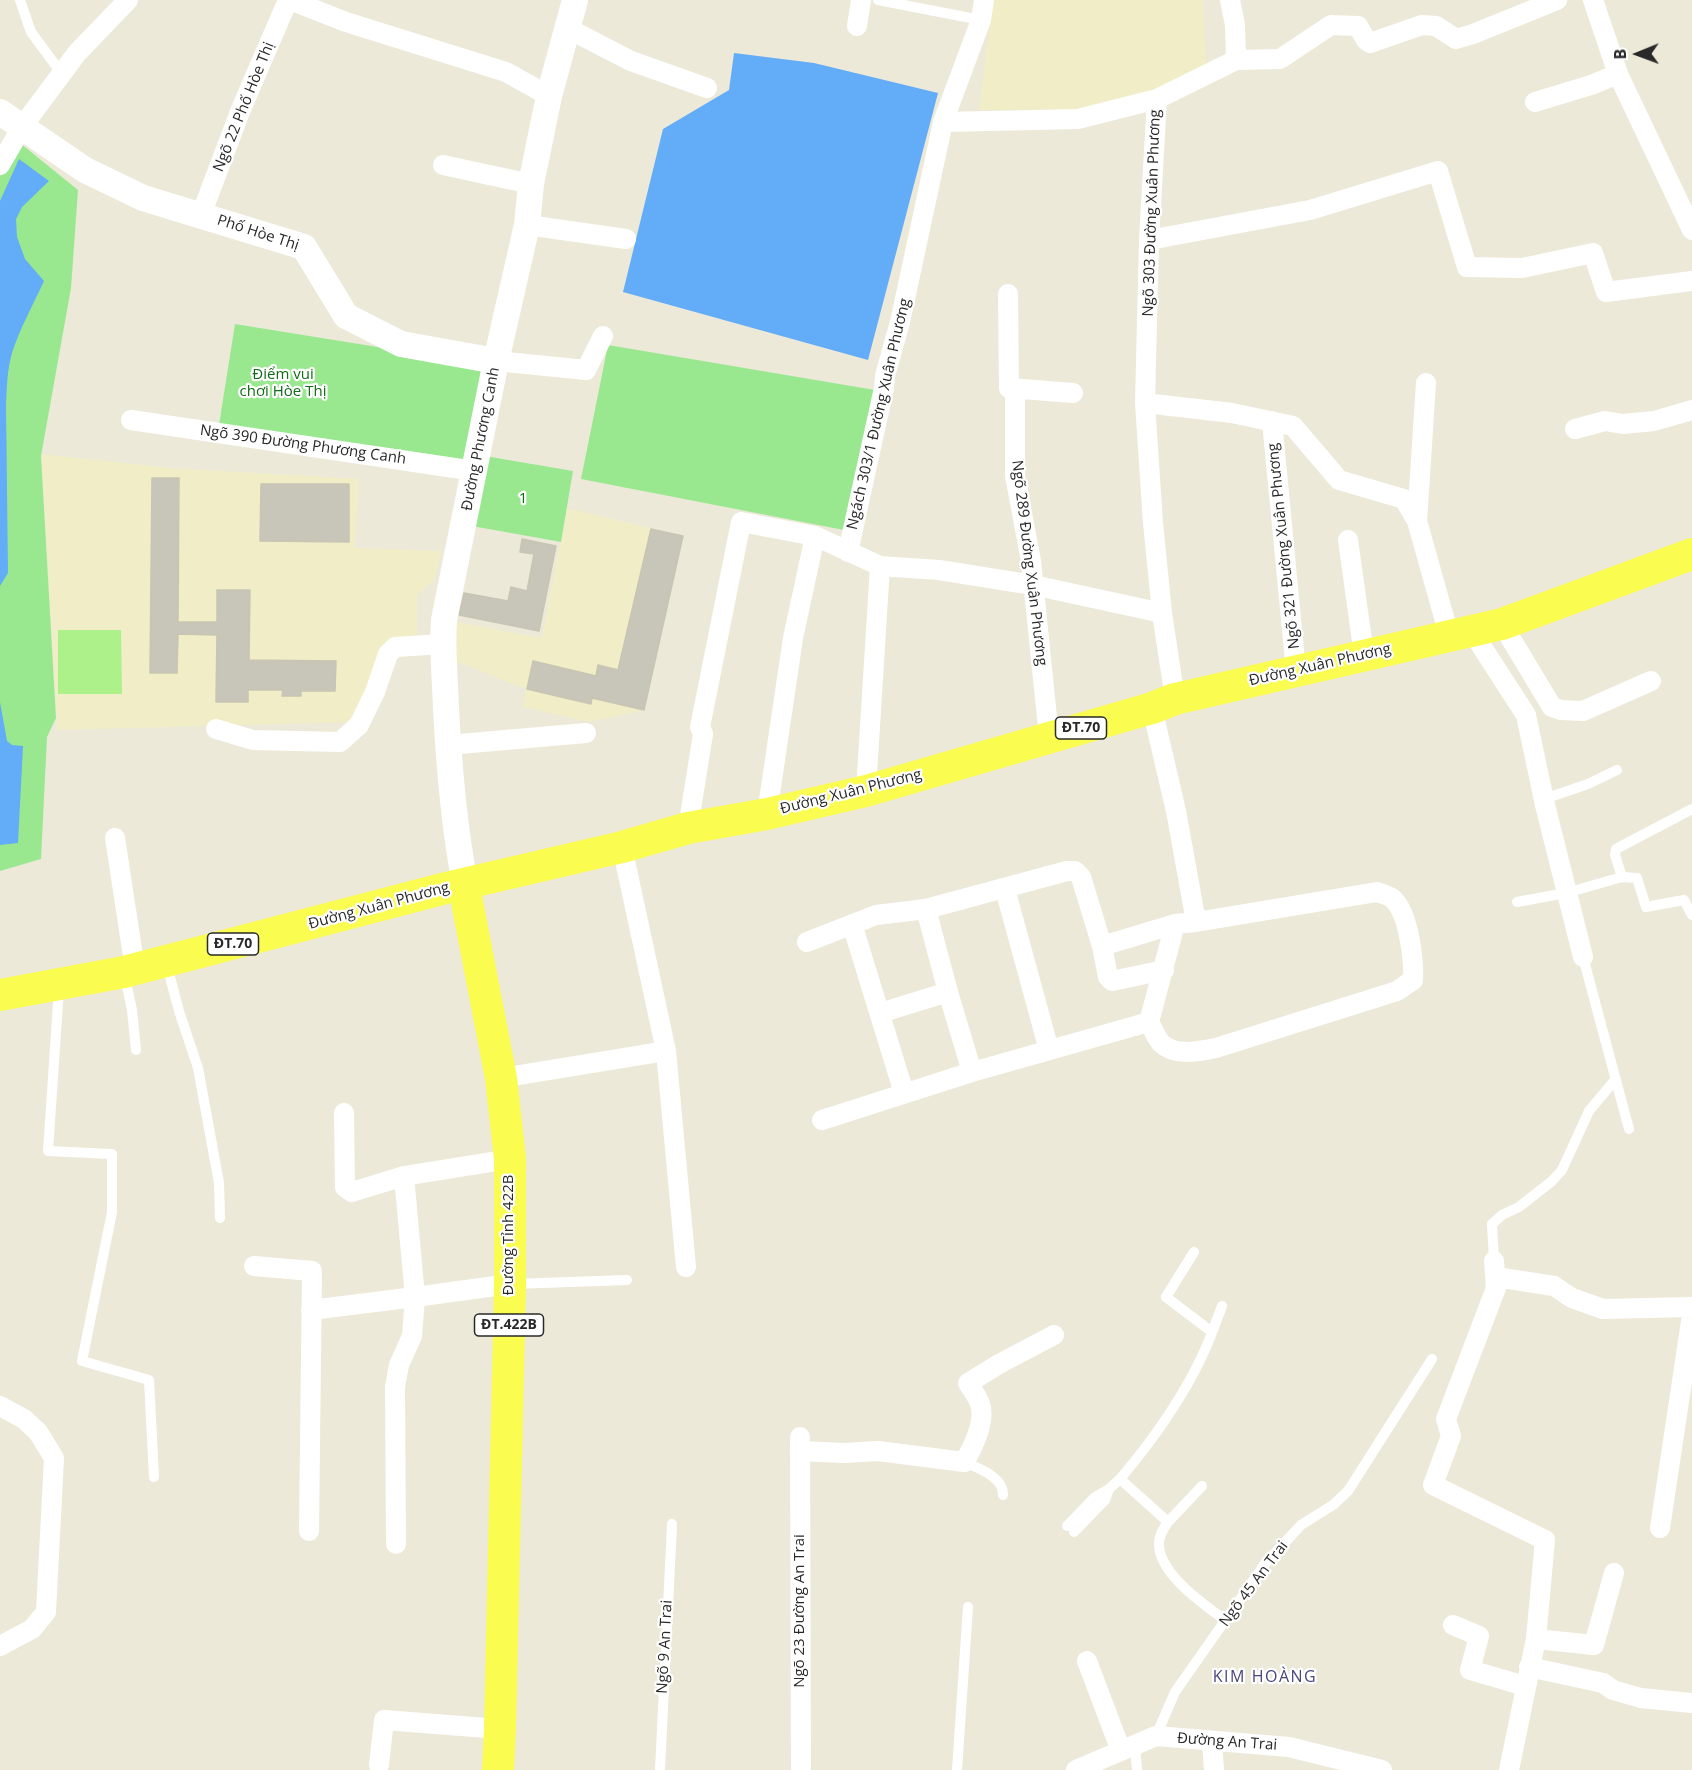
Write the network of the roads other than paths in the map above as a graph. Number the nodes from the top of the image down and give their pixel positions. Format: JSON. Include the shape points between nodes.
{"nodes":[{"id":1,"x":20,"y":0,"type":"edge"},
{"id":2,"x":129,"y":0,"type":"edge"},
{"id":3,"x":289,"y":0,"type":"edge"},
{"id":4,"x":575,"y":0,"type":"edge"},
{"id":5,"x":861,"y":0,"type":"edge"},
{"id":6,"x":878,"y":0,"type":"edge"},
{"id":7,"x":984,"y":0,"type":"edge"},
{"id":8,"x":1230,"y":0,"type":"edge"},
{"id":9,"x":1557,"y":0,"type":"edge"},
{"id":10,"x":1593,"y":0,"type":"edge"},
{"id":11,"x":981,"y":20,"type":"junction"},
{"id":12,"x":857,"y":26,"type":"dead end"},
{"id":13,"x":569,"y":29,"type":"junction"},
{"id":14,"x":1236,"y":60,"type":"junction"},
{"id":15,"x":62,"y":74,"type":"junction"},
{"id":16,"x":1618,"y":74,"type":"junction"},
{"id":17,"x":707,"y":88,"type":"dead end"},
{"id":18,"x":549,"y":96,"type":"junction"},
{"id":19,"x":1157,"y":99,"type":"junction"},
{"id":20,"x":1535,"y":102,"type":"dead end"},
{"id":21,"x":0,"y":112,"type":"edge"},
{"id":22,"x":943,"y":122,"type":"junction"},
{"id":23,"x":22,"y":128,"type":"junction"},
{"id":24,"x":0,"y":165,"type":"edge"},
{"id":25,"x":443,"y":165,"type":"dead end"},
{"id":26,"x":531,"y":184,"type":"junction"},
{"id":27,"x":201,"y":215,"type":"junction"},
{"id":28,"x":527,"y":225,"type":"junction"},
{"id":29,"x":1692,"y":230,"type":"edge"},
{"id":30,"x":626,"y":239,"type":"dead end"},
{"id":31,"x":1149,"y":240,"type":"junction"},
{"id":32,"x":1692,"y":281,"type":"edge"},
{"id":33,"x":1008,"y":294,"type":"dead end"},
{"id":34,"x":603,"y":336,"type":"dead end"},
{"id":35,"x":496,"y":361,"type":"junction"},
{"id":36,"x":1426,"y":383,"type":"dead end"},
{"id":37,"x":1015,"y":389,"type":"junction"},
{"id":38,"x":1073,"y":393,"type":"dead end"},
{"id":39,"x":1145,"y":403,"type":"junction"},
{"id":40,"x":1692,"y":410,"type":"edge"},
{"id":41,"x":131,"y":420,"type":"dead end"},
{"id":42,"x":1272,"y":421,"type":"junction"},
{"id":43,"x":1575,"y":429,"type":"dead end"},
{"id":44,"x":476,"y":471,"type":"junction"},
{"id":45,"x":1418,"y":521,"type":"junction"},
{"id":46,"x":815,"y":536,"type":"junction"},
{"id":47,"x":1348,"y":540,"type":"dead end"},
{"id":48,"x":848,"y":552,"type":"junction"},
{"id":49,"x":1692,"y":554,"type":"edge"},
{"id":50,"x":880,"y":566,"type":"junction"},
{"id":51,"x":1033,"y":585,"type":"junction"},
{"id":52,"x":1162,"y":613,"type":"junction"},
{"id":53,"x":1502,"y":624,"type":"junction"},
{"id":54,"x":1460,"y":632,"type":"junction"},
{"id":55,"x":443,"y":644,"type":"junction"},
{"id":56,"x":1364,"y":655,"type":"junction"},
{"id":57,"x":1296,"y":671,"type":"junction"},
{"id":58,"x":1651,"y":681,"type":"dead end"},
{"id":59,"x":1164,"y":704,"type":"junction"},
{"id":60,"x":216,"y":729,"type":"dead end"},
{"id":61,"x":586,"y":733,"type":"dead end"},
{"id":62,"x":1049,"y":737,"type":"junction"},
{"id":63,"x":448,"y":745,"type":"junction"},
{"id":64,"x":1617,"y":770,"type":"dead end"},
{"id":65,"x":866,"y":790,"type":"junction"},
{"id":66,"x":1544,"y":799,"type":"junction"},
{"id":67,"x":1692,"y":809,"type":"edge"},
{"id":68,"x":767,"y":814,"type":"junction"},
{"id":69,"x":688,"y":828,"type":"junction"},
{"id":70,"x":115,"y":838,"type":"dead end"},
{"id":71,"x":622,"y":847,"type":"junction"},
{"id":72,"x":1622,"y":877,"type":"junction"},
{"id":73,"x":465,"y":884,"type":"junction"},
{"id":74,"x":1005,"y":889,"type":"junction"},
{"id":75,"x":1566,"y":893,"type":"junction"},
{"id":76,"x":1517,"y":902,"type":"dead end"},
{"id":77,"x":926,"y":909,"type":"junction"},
{"id":78,"x":1692,"y":915,"type":"edge"},
{"id":79,"x":1196,"y":922,"type":"junction"},
{"id":80,"x":852,"y":924,"type":"junction"},
{"id":81,"x":1175,"y":924,"type":"junction"},
{"id":82,"x":807,"y":942,"type":"dead end"},
{"id":83,"x":1102,"y":946,"type":"junction"},
{"id":84,"x":1583,"y":957,"type":"joint"},
{"id":85,"x":166,"y":962,"type":"junction"},
{"id":86,"x":1164,"y":970,"type":"junction"},
{"id":87,"x":130,"y":971,"type":"junction"},
{"id":88,"x":60,"y":985,"type":"junction"},
{"id":89,"x":948,"y":992,"type":"junction"},
{"id":90,"x":0,"y":995,"type":"edge"},
{"id":91,"x":880,"y":1013,"type":"junction"},
{"id":92,"x":1149,"y":1022,"type":"junction"},
{"id":93,"x":136,"y":1050,"type":"dead end"},
{"id":94,"x":1049,"y":1050,"type":"junction"},
{"id":95,"x":666,"y":1051,"type":"junction"},
{"id":96,"x":972,"y":1072,"type":"junction"},
{"id":97,"x":501,"y":1078,"type":"junction"},
{"id":98,"x":1616,"y":1080,"type":"junction"},
{"id":99,"x":904,"y":1093,"type":"junction"},
{"id":100,"x":344,"y":1113,"type":"dead end"},
{"id":101,"x":822,"y":1120,"type":"dead end"},
{"id":102,"x":1629,"y":1129,"type":"dead end"},
{"id":103,"x":510,"y":1159,"type":"junction"},
{"id":104,"x":404,"y":1176,"type":"junction"},
{"id":105,"x":220,"y":1218,"type":"dead end"},
{"id":106,"x":1194,"y":1252,"type":"dead end"},
{"id":107,"x":255,"y":1266,"type":"dead end"},
{"id":108,"x":686,"y":1267,"type":"dead end"},
{"id":109,"x":1495,"y":1269,"type":"junction"},
{"id":110,"x":627,"y":1280,"type":"dead end"},
{"id":111,"x":510,"y":1284,"type":"junction"},
{"id":112,"x":415,"y":1297,"type":"junction"},
{"id":113,"x":1222,"y":1306,"type":"dead end"},
{"id":114,"x":1692,"y":1307,"type":"edge"},
{"id":115,"x":311,"y":1310,"type":"junction"},
{"id":116,"x":1692,"y":1315,"type":"edge"},
{"id":117,"x":1212,"y":1332,"type":"junction"},
{"id":118,"x":1054,"y":1335,"type":"dead end"},
{"id":119,"x":1432,"y":1359,"type":"dead end"},
{"id":120,"x":0,"y":1406,"type":"edge"},
{"id":121,"x":964,"y":1462,"type":"junction"},
{"id":122,"x":154,"y":1477,"type":"dead end"},
{"id":123,"x":1120,"y":1479,"type":"junction"},
{"id":124,"x":1202,"y":1486,"type":"dead end"},
{"id":125,"x":1004,"y":1495,"type":"dead end"},
{"id":126,"x":1168,"y":1522,"type":"junction"},
{"id":127,"x":672,"y":1524,"type":"dead end"},
{"id":128,"x":1660,"y":1528,"type":"dead end"},
{"id":129,"x":1070,"y":1529,"type":"dead end"},
{"id":130,"x":309,"y":1531,"type":"dead end"},
{"id":131,"x":396,"y":1544,"type":"dead end"},
{"id":132,"x":1614,"y":1573,"type":"dead end"},
{"id":133,"x":968,"y":1607,"type":"dead end"},
{"id":134,"x":1225,"y":1620,"type":"junction"},
{"id":135,"x":1453,"y":1625,"type":"dead end"},
{"id":136,"x":1536,"y":1639,"type":"junction"},
{"id":137,"x":0,"y":1646,"type":"edge"},
{"id":138,"x":1087,"y":1661,"type":"dead end"},
{"id":139,"x":1527,"y":1677,"type":"junction"},
{"id":140,"x":1692,"y":1703,"type":"edge"},
{"id":141,"x":500,"y":1729,"type":"junction"},
{"id":142,"x":1156,"y":1736,"type":"junction"},
{"id":143,"x":1212,"y":1741,"type":"junction"},
{"id":144,"x":1128,"y":1748,"type":"junction"},
{"id":145,"x":379,"y":1765,"type":"dead end"},
{"id":146,"x":498,"y":1770,"type":"edge"},
{"id":147,"x":660,"y":1770,"type":"edge"},
{"id":148,"x":801,"y":1770,"type":"edge"},
{"id":149,"x":957,"y":1770,"type":"edge"},
{"id":150,"x":1076,"y":1770,"type":"edge"},
{"id":151,"x":1137,"y":1770,"type":"edge"},
{"id":152,"x":1214,"y":1770,"type":"edge"},
{"id":153,"x":1382,"y":1770,"type":"edge"},
{"id":154,"x":1509,"y":1770,"type":"edge"}],
"edges":[{"from":1,"to":15,"type":"lane","via":[[31,32]]},
{"from":2,"to":15,"type":"street"},
{"from":3,"to":18,"type":"street","via":[[506,72]]},
{"from":3,"to":27,"type":"street","name":"Ngõ 22 Phố Hòe Thị"},
{"from":4,"to":13,"type":"street","name":"Đường Phương Canh"},
{"from":5,"to":12,"type":"street"},
{"from":6,"to":11,"type":"lane"},
{"from":7,"to":11,"type":"street","name":"Ngách 303/1 Đường Xuân Phương"},
{"from":8,"to":14,"type":"street"},
{"from":9,"to":14,"type":"street","name":"Ngõ 303 Đường Xuân Phương","via":[[1459,39],[1436,26],[1422,25],[1370,43],[1358,26],[1333,24],[1280,59]]},
{"from":10,"to":16,"type":"street"},
{"from":11,"to":22,"type":"street","name":"Ngách 303/1 Đường Xuân Phương"},
{"from":13,"to":17,"type":"street","via":[[631,61]]},
{"from":13,"to":18,"type":"street","name":"Đường Phương Canh"},
{"from":14,"to":19,"type":"street","name":"Ngõ 303 Đường Xuân Phương"},
{"from":15,"to":23,"type":"street"},
{"from":16,"to":20,"type":"street"},
{"from":16,"to":29,"type":"street"},
{"from":18,"to":26,"type":"street","name":"Đường Phương Canh"},
{"from":19,"to":22,"type":"street","via":[[1078,119]]},
{"from":19,"to":31,"type":"street","name":"Ngõ 303 Đường Xuân Phương"},
{"from":21,"to":23,"type":"street","name":"Phố Hòe Thị"},
{"from":22,"to":48,"type":"street","name":"Ngách 303/1 Đường Xuân Phương"},
{"from":23,"to":24,"type":"street"},
{"from":23,"to":27,"type":"street","name":"Phố Hòe Thị","via":[[94,175],[143,198]]},
{"from":25,"to":26,"type":"street"},
{"from":26,"to":28,"type":"street","name":"Đường Phương Canh"},
{"from":27,"to":35,"type":"street","name":"Phố Hòe Thị","via":[[304,247],[346,316],[401,344]]},
{"from":28,"to":30,"type":"street"},
{"from":28,"to":35,"type":"street","name":"Đường Phương Canh"},
{"from":31,"to":32,"type":"street","via":[[1310,210],[1438,171],[1467,267],[1522,268],[1593,253],[1606,292]]},
{"from":31,"to":39,"type":"street","name":"Ngõ 303 Đường Xuân Phương"},
{"from":33,"to":37,"type":"street","name":"Ngõ 289 Đường Xuân Phương","via":[[1009,388]]},
{"from":34,"to":35,"type":"street","via":[[586,370]]},
{"from":35,"to":44,"type":"street","name":"Đường Phương Canh"},
{"from":36,"to":45,"type":"street"},
{"from":37,"to":38,"type":"street"},
{"from":37,"to":51,"type":"street","name":"Ngõ 289 Đường Xuân Phương","via":[[1015,476]]},
{"from":39,"to":42,"type":"street"},
{"from":39,"to":52,"type":"street","name":"Ngõ 303 Đường Xuân Phương"},
{"from":40,"to":43,"type":"street","via":[[1654,421],[1605,422]]},
{"from":41,"to":44,"type":"street","name":"Ngõ 390 Đường Phương Canh"},
{"from":42,"to":45,"type":"street","via":[[1293,426],[1339,480],[1404,499]]},
{"from":42,"to":57,"type":"street","name":"Ngõ 321 Đường Xuân Phương"},
{"from":44,"to":55,"type":"street","name":"Đường Phương Canh","via":[[444,620]]},
{"from":45,"to":54,"type":"street"},
{"from":46,"to":48,"type":"street"},
{"from":46,"to":68,"type":"street","via":[[793,638]]},
{"from":46,"to":69,"type":"street","via":[[741,522],[700,727],[703,734]]},
{"from":47,"to":56,"type":"street"},
{"from":48,"to":50,"type":"street"},
{"from":49,"to":53,"type":"main road","name":"Đường Xuân Phương","number":"ĐT.70"},
{"from":50,"to":51,"type":"street","via":[[939,570]]},
{"from":50,"to":65,"type":"street"},
{"from":51,"to":52,"type":"street"},
{"from":51,"to":62,"type":"street","name":"Ngõ 289 Đường Xuân Phương"},
{"from":52,"to":59,"type":"street","name":"Ngõ 303 Đường Xuân Phương"},
{"from":53,"to":54,"type":"main road","name":"Đường Xuân Phương","number":"ĐT.70"},
{"from":53,"to":58,"type":"street","via":[[1552,707],[1583,711]]},
{"from":54,"to":56,"type":"main road","name":"Đường Xuân Phương","number":"ĐT.70"},
{"from":54,"to":66,"type":"street","via":[[1526,716]]},
{"from":55,"to":60,"type":"street","via":[[395,647],[388,654],[359,725],[340,741],[254,740]]},
{"from":55,"to":63,"type":"street","name":"Đường Phương Canh"},
{"from":56,"to":57,"type":"main road","name":"Đường Xuân Phương","number":"ĐT.70"},
{"from":57,"to":59,"type":"main road","name":"Đường Xuân Phương","number":"ĐT.70"},
{"from":59,"to":62,"type":"main road","name":"Đường Xuân Phương","number":"ĐT.70"},
{"from":59,"to":79,"type":"street","name":"Ngõ 303 Đường Xuân Phương","via":[[1176,812]]},
{"from":61,"to":63,"type":"street"},
{"from":62,"to":65,"type":"main road","name":"Đường Xuân Phương","number":"ĐT.70"},
{"from":63,"to":73,"type":"street","name":"Đường Phương Canh"},
{"from":64,"to":66,"type":"lane"},
{"from":65,"to":68,"type":"main road","name":"Đường Xuân Phương","number":"ĐT.70"},
{"from":66,"to":75,"type":"street"},
{"from":67,"to":72,"type":"lane","via":[[1616,849]]},
{"from":68,"to":69,"type":"main road","name":"Đường Xuân Phương","number":"ĐT.70"},
{"from":69,"to":71,"type":"main road","name":"Đường Xuân Phương","number":"ĐT.70"},
{"from":70,"to":87,"type":"street"},
{"from":71,"to":73,"type":"main road","name":"Đường Xuân Phương","number":"ĐT.70"},
{"from":71,"to":95,"type":"street"},
{"from":72,"to":75,"type":"lane"},
{"from":72,"to":78,"type":"lane","via":[[1636,879],[1646,907],[1683,900]]},
{"from":73,"to":85,"type":"main road","name":"Đường Xuân Phương","number":"ĐT.70"},
{"from":73,"to":97,"type":"main road","name":"Đường Tỉnh 422B","number":"ĐT.422B"},
{"from":74,"to":77,"type":"street"},
{"from":74,"to":83,"type":"street","via":[[1075,871],[1081,877]]},
{"from":74,"to":94,"type":"street"},
{"from":75,"to":76,"type":"lane"},
{"from":75,"to":84,"type":"street"},
{"from":77,"to":80,"type":"street","via":[[876,915]]},
{"from":77,"to":89,"type":"street"},
{"from":79,"to":81,"type":"street"},
{"from":79,"to":92,"type":"street","via":[[1377,892],[1394,900],[1403,916],[1413,980],[1397,991],[1216,1048],[1189,1052],[1168,1048]]},
{"from":80,"to":82,"type":"street"},
{"from":80,"to":91,"type":"street"},
{"from":81,"to":83,"type":"street"},
{"from":81,"to":86,"type":"street"},
{"from":83,"to":86,"type":"street","via":[[1112,981]]},
{"from":84,"to":98,"type":"lane"},
{"from":85,"to":87,"type":"main road","name":"Đường Xuân Phương","number":"ĐT.70"},
{"from":85,"to":105,"type":"lane","via":[[198,1068],[219,1183]]},
{"from":86,"to":92,"type":"street"},
{"from":87,"to":88,"type":"main road","name":"Đường Xuân Phương","number":"ĐT.70"},
{"from":87,"to":93,"type":"lane"},
{"from":88,"to":90,"type":"main road","name":"Đường Xuân Phương","number":"ĐT.70"},
{"from":88,"to":122,"type":"lane","via":[[48,1151],[112,1154],[112,1212],[82,1361],[149,1380]]},
{"from":89,"to":91,"type":"street"},
{"from":89,"to":96,"type":"street"},
{"from":91,"to":99,"type":"street"},
{"from":92,"to":94,"type":"street"},
{"from":94,"to":96,"type":"street"},
{"from":95,"to":97,"type":"street"},
{"from":95,"to":108,"type":"street"},
{"from":96,"to":99,"type":"street"},
{"from":97,"to":103,"type":"main road","name":"Đường Tỉnh 422B","number":"ĐT.422B"},
{"from":98,"to":102,"type":"lane"},
{"from":98,"to":109,"type":"lane","via":[[1589,1111],[1562,1170],[1520,1207],[1492,1224]]},
{"from":99,"to":101,"type":"street"},
{"from":100,"to":104,"type":"street","via":[[345,1187],[352,1192]]},
{"from":103,"to":104,"type":"street"},
{"from":103,"to":111,"type":"main road","name":"Đường Tỉnh 422B","number":"ĐT.422B"},
{"from":104,"to":112,"type":"street"},
{"from":106,"to":117,"type":"lane","via":[[1166,1297]]},
{"from":107,"to":115,"type":"street","via":[[312,1270]]},
{"from":109,"to":114,"type":"street","via":[[1554,1286],[1572,1298],[1603,1309]]},
{"from":109,"to":136,"type":"street","via":[[1496,1288],[1446,1419],[1451,1436],[1433,1485],[1545,1540]]},
{"from":110,"to":111,"type":"lane"},
{"from":111,"to":112,"type":"street"},
{"from":111,"to":141,"type":"main road","name":"Đường Tỉnh 422B","number":"ĐT.422B"},
{"from":112,"to":115,"type":"street"},
{"from":112,"to":131,"type":"street","via":[[412,1336],[399,1365],[395,1387]]},
{"from":113,"to":117,"type":"lane"},
{"from":115,"to":130,"type":"street"},
{"from":116,"to":128,"type":"street"},
{"from":117,"to":123,"type":"lane","via":[[1189,1382],[1154,1438]]},
{"from":118,"to":121,"type":"street","via":[[968,1383],[981,1405],[979,1429]]},
{"from":119,"to":134,"type":"lane","name":"Ngõ 45 An Trai","via":[[1348,1491],[1300,1525],[1264,1565]]},
{"from":120,"to":137,"type":"street","via":[[38,1432],[54,1458],[46,1612],[32,1629]]},
{"from":121,"to":125,"type":"lane","via":[[985,1471],[998,1482]]},
{"from":121,"to":148,"type":"street","name":"Ngõ 23 Đường An Trai","via":[[878,1451],[844,1453],[800,1444]]},
{"from":123,"to":126,"type":"lane"},
{"from":123,"to":129,"type":"lane","via":[[1095,1497]]},
{"from":124,"to":126,"type":"lane"},
{"from":126,"to":134,"type":"lane","via":[[1159,1545],[1164,1563],[1192,1596]]},
{"from":127,"to":147,"type":"lane","name":"Ngõ 9 An Trai"},
{"from":132,"to":136,"type":"street","via":[[1594,1645]]},
{"from":133,"to":149,"type":"lane"},
{"from":134,"to":142,"type":"lane","name":"Ngõ 45 An Trai","via":[[1175,1692]]},
{"from":135,"to":139,"type":"street","via":[[1479,1636],[1470,1670]]},
{"from":136,"to":139,"type":"street"},
{"from":138,"to":144,"type":"street"},
{"from":139,"to":140,"type":"street","via":[[1603,1683],[1641,1698]]},
{"from":139,"to":154,"type":"street"},
{"from":141,"to":145,"type":"street","via":[[384,1720]]},
{"from":141,"to":146,"type":"main road","name":"Đường Tỉnh 422B","number":"ĐT.422B"},
{"from":142,"to":143,"type":"street","name":"Đường An Trai"},
{"from":142,"to":144,"type":"street","name":"Đường An Trai"},
{"from":143,"to":152,"type":"street"},
{"from":143,"to":153,"type":"street","name":"Đường An Trai","via":[[1289,1746]]},
{"from":144,"to":150,"type":"street","name":"Đường An Trai"},
{"from":144,"to":151,"type":"lane"}]}
